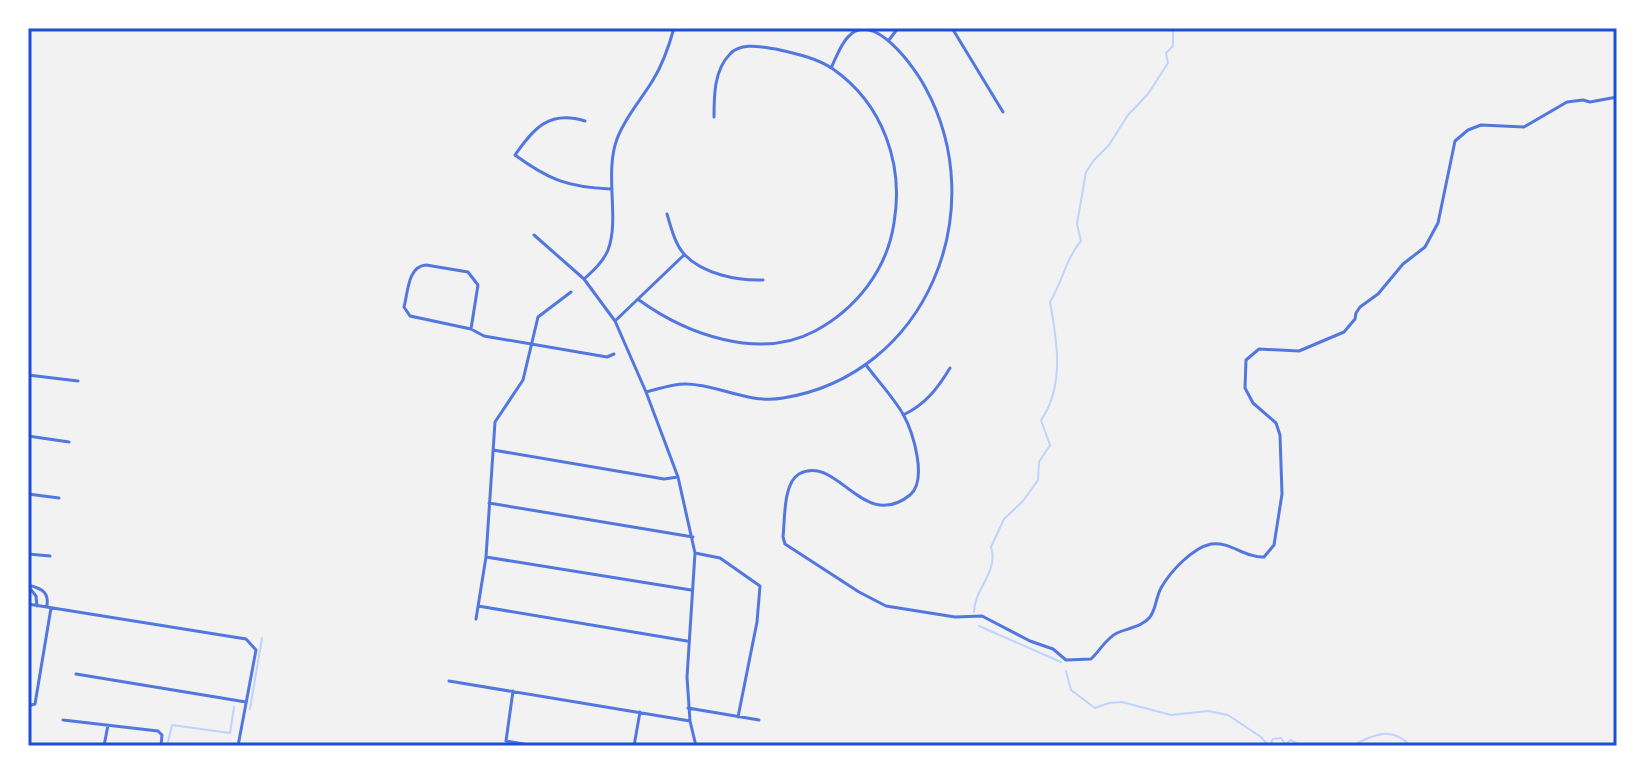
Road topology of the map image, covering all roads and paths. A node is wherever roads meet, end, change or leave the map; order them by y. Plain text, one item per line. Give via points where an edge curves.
1 (674, 28) edge
2 (898, 28) edge
3 (952, 28) edge
4 (889, 40) junction
5 (831, 68) junction
6 (1617, 97) edge
7 (1003, 112) dead end
8 (714, 117) dead end
9 (585, 121) dead end
10 (610, 189) junction
11 (667, 214) dead end
12 (534, 235) dead end
13 (684, 255) junction
14 (584, 279) junction
15 (763, 280) dead end
16 (571, 292) dead end
17 (639, 300) junction
18 (615, 321) junction
19 (471, 329) junction
20 (531, 344) junction
21 (614, 354) dead end
22 (866, 365) junction
23 (950, 368) dead end
24 (28, 375) edge
25 (78, 381) dead end
26 (646, 392) junction
27 (903, 415) junction
28 (28, 436) edge
29 (69, 442) dead end
30 (493, 450) junction
31 (678, 477) junction
32 (28, 494) edge
33 (59, 498) dead end
34 (489, 503) junction
35 (693, 537) junction
36 (695, 553) junction
37 (28, 554) edge
38 (50, 556) dead end
39 (486, 557) junction
40 (28, 585) edge
41 (692, 590) junction
42 (28, 604) edge
43 (37, 606) junction
44 (478, 606) junction
45 (49, 607) junction
46 (476, 619) dead end
47 (688, 641) junction
48 (76, 674) dead end
49 (449, 681) dead end
50 (513, 691) junction
51 (246, 702) junction
52 (28, 706) edge
53 (688, 708) junction
54 (640, 712) junction
55 (738, 717) junction
56 (63, 720) dead end
57 (759, 720) dead end
58 (690, 721) junction
59 (108, 725) junction
60 (104, 746) edge
61 (161, 746) edge
62 (238, 746) edge
63 (535, 746) edge
64 (634, 746) edge
65 (696, 746) edge

1 - 10 street via 655,78 617,140
2 - 4 street
3 - 7 street
4 - 5 street via 869,31 852,33
4 - 22 street via 924,86 939,119 952,171 952,207 944,252 927,294 900,333
5 - 8 street via 786,51 744,46 731,52 719,71
5 - 17 street via 860,94 880,122 896,177 892,238 874,277 854,302 801,338 758,345 689,329
6 - 27 street via 1567,102 1524,127 1481,125 1468,130 1455,141 1438,223 1425,247 1360,307 1344,332 1299,351 1259,349 1246,360 1245,388 1280,435 1282,494 1274,545 1269,553 1255,557 1226,545 1201,547 1162,587 1150,616 1111,636 1091,659 1066,660 982,616 886,606 785,544 789,486 803,471 829,475 868,504 882,506 910,495 920,471
9 - 10 street via 548,121 515,155 561,184
10 - 14 street via 608,251
11 - 13 street
12 - 14 street
13 - 15 street via 723,276
13 - 17 street
14 - 18 street
16 - 20 street via 538,317
17 - 18 street
18 - 26 street
19 - 19 street via 478,285 468,272 426,265 414,269 406,312
19 - 20 street
20 - 21 street
20 - 30 street via 523,380 495,422
22 - 26 street via 822,388 779,399 686,384
22 - 27 street
23 - 27 street via 918,408
24 - 25 street
26 - 31 street
28 - 29 street
30 - 31 street via 664,479
30 - 34 street
31 - 35 street
32 - 33 street
34 - 35 street
34 - 39 street
35 - 36 street
36 - 41 street
36 - 55 street via 720,558 760,586
37 - 38 street
39 - 41 street
39 - 44 street
40 - 43 street
40 - 45 street via 44,592
41 - 47 street
42 - 43 street
43 - 45 street
44 - 46 street
44 - 47 street
45 - 51 street via 246,639 256,650
45 - 52 street via 35,704
47 - 53 street
48 - 51 street
49 - 50 street
50 - 54 street
50 - 63 street via 506,741
51 - 62 street
53 - 55 street
53 - 58 street
54 - 58 street
54 - 64 street
55 - 57 street
56 - 59 street
58 - 65 street
59 - 60 street
59 - 61 street via 158,731

